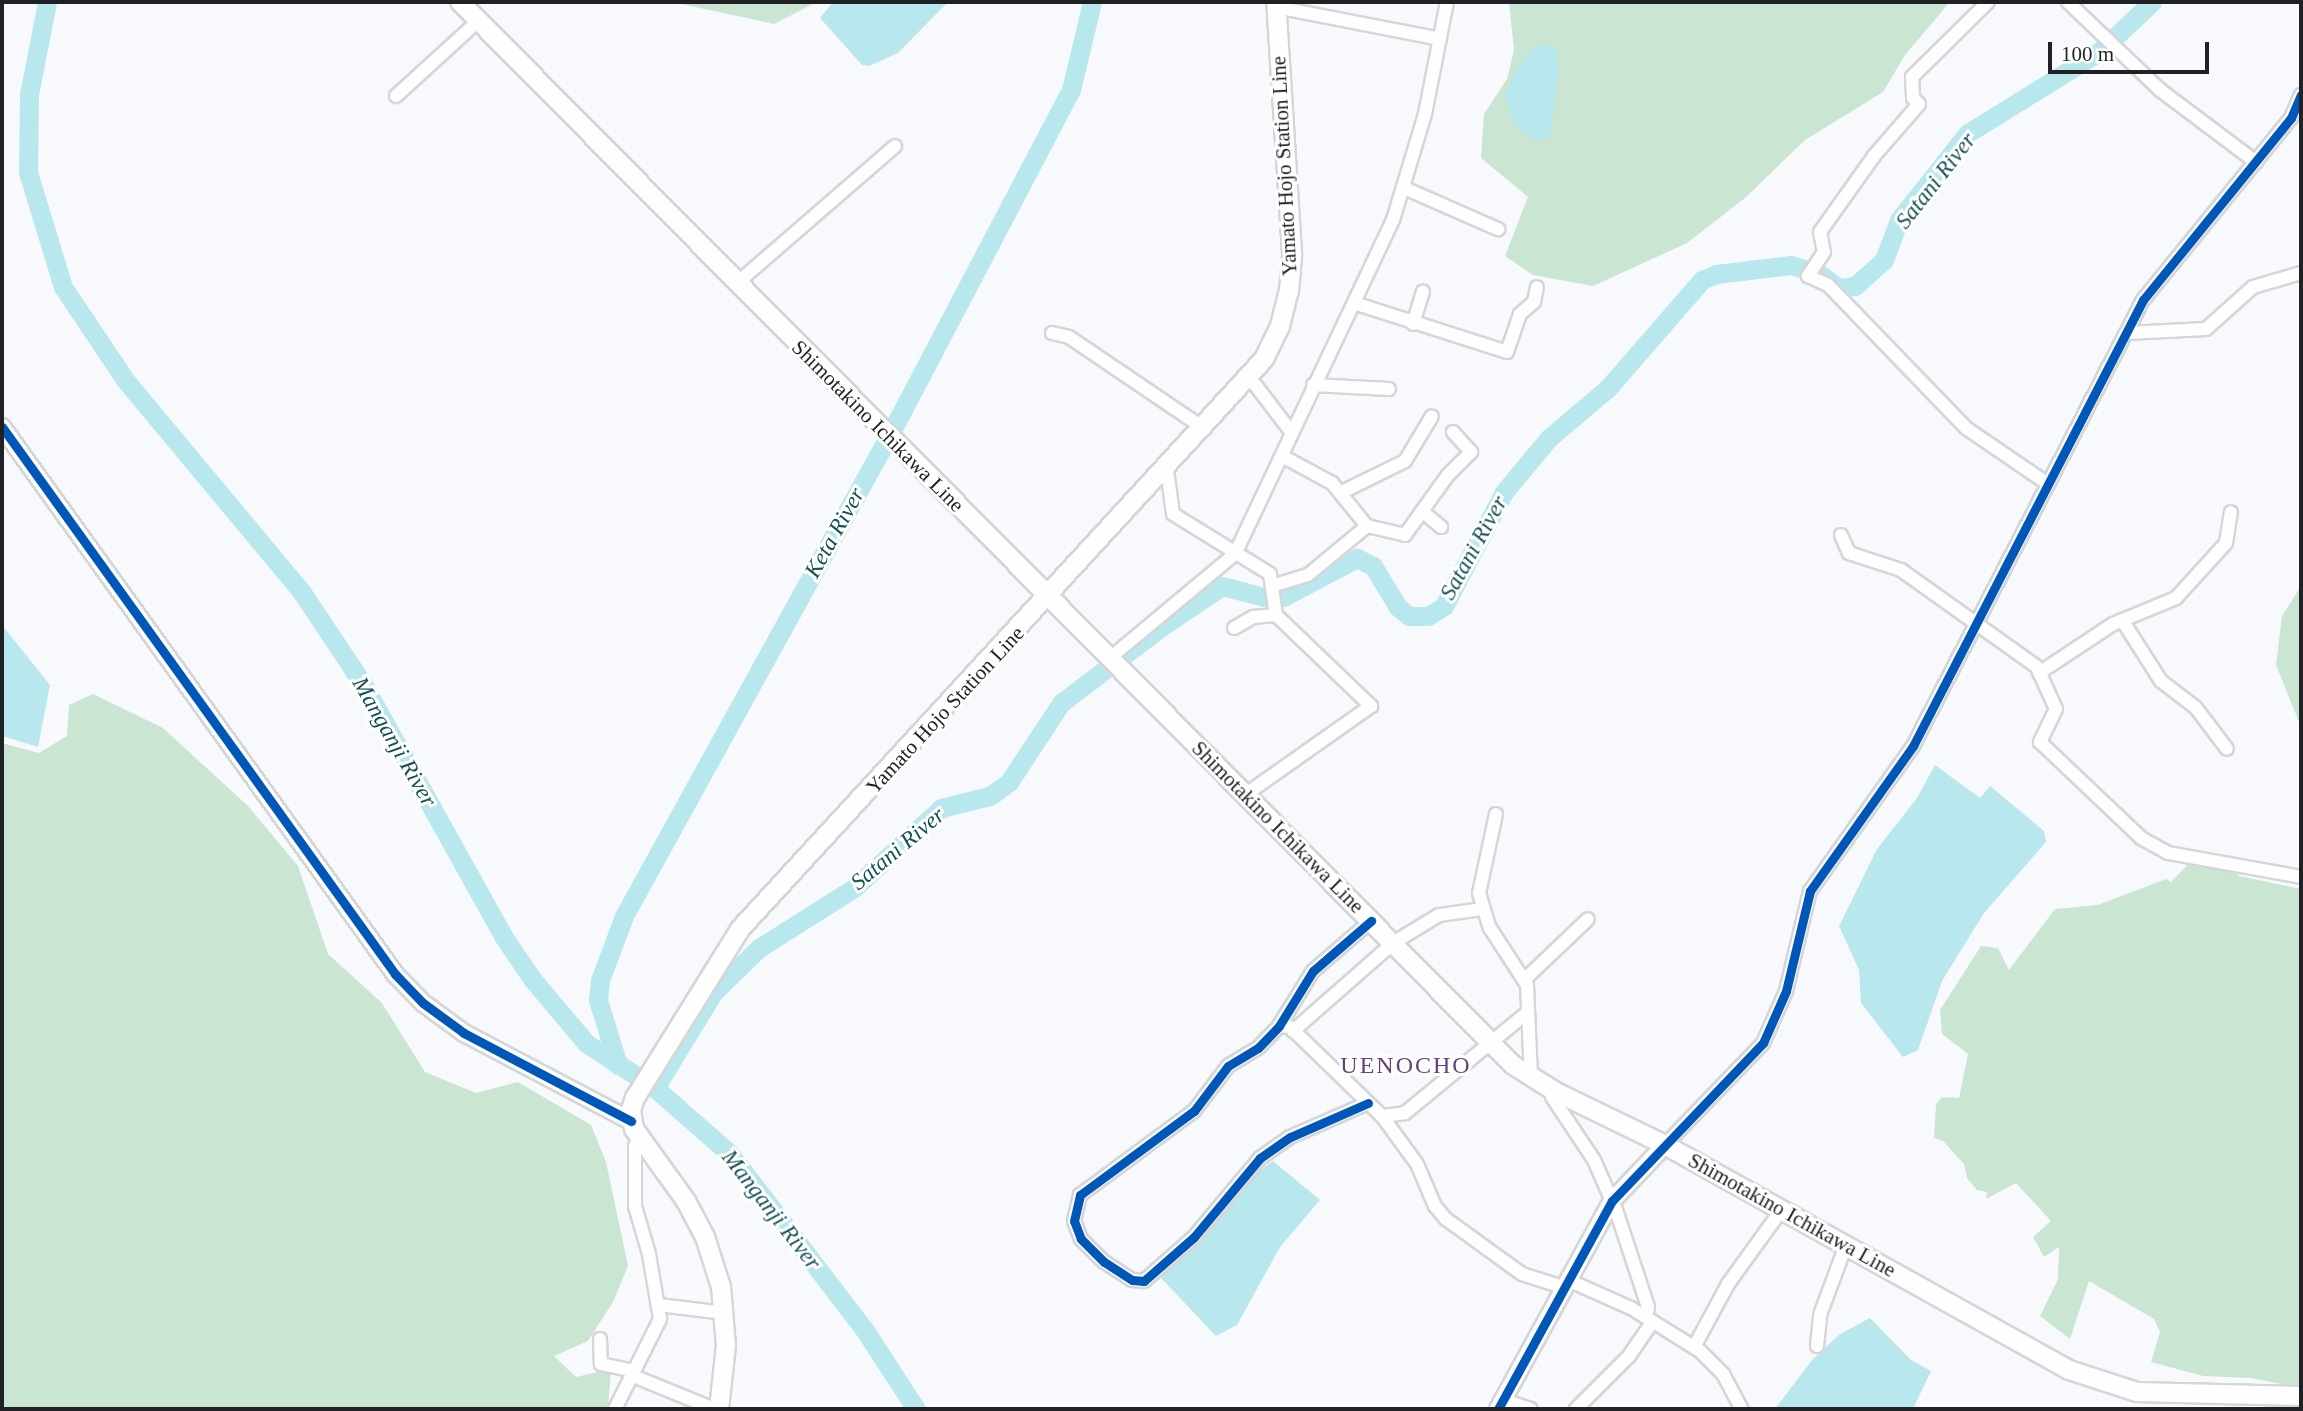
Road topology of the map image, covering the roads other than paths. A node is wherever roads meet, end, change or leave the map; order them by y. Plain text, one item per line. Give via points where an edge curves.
1 (460, 2) edge
2 (1447, 2) edge
3 (1988, 2) edge
4 (2068, 2) edge
5 (1276, 4) edge
6 (478, 22) junction
7 (1440, 39) junction
8 (2301, 95) edge
9 (396, 96) dead end
10 (895, 146) dead end
11 (2256, 162) junction
12 (1404, 188) junction
13 (1498, 229) dead end
14 (2301, 273) edge
15 (737, 283) junction
16 (1537, 287) dead end
17 (1423, 292) dead end
18 (1357, 304) junction
19 (1413, 324) junction
20 (2128, 333) junction
21 (1052, 334) dead end
22 (1250, 378) junction
23 (1313, 385) junction
24 (1389, 389) dead end
25 (1432, 416) dead end
26 (2, 427) edge
27 (1205, 429) junction
28 (1453, 432) dead end
29 (1292, 433) junction
30 (1282, 456) junction
31 (1167, 470) junction
32 (2048, 484) junction
33 (1342, 492) junction
34 (1422, 511) junction
35 (2231, 512) dead end
36 (1367, 526) junction
37 (1441, 527) dead end
38 (1841, 535) dead end
39 (1235, 554) junction
40 (1275, 585) junction
41 (1050, 597) junction
42 (1276, 615) junction
43 (2122, 620) junction
44 (1976, 626) junction
45 (1234, 628) dead end
46 (1114, 662) junction
47 (2039, 673) junction
48 (2227, 749) dead end
49 (1245, 794) junction
50 (1496, 814) dead end
51 (2301, 877) edge
52 (1482, 909) junction
53 (1588, 919) dead end
54 (1371, 921) junction
55 (1393, 943) junction
56 (1524, 980) junction
57 (1528, 1013) junction
58 (1279, 1026) junction
59 (1293, 1031) junction
60 (1491, 1042) junction
61 (1531, 1078) junction
62 (1556, 1092) junction
63 (1368, 1102) junction
64 (1382, 1116) junction
65 (631, 1121) junction
66 (639, 1138) junction
67 (1665, 1145) junction
68 (1612, 1201) junction
69 (1782, 1209) junction
70 (1846, 1245) junction
71 (1568, 1284) junction
72 (659, 1305) junction
73 (725, 1313) junction
74 (1650, 1319) junction
75 (600, 1339) dead end
76 (1817, 1346) dead end
77 (1694, 1347) junction
78 (632, 1373) junction
79 (2301, 1396) edge
80 (1500, 1405) edge
81 (615, 1409) edge
82 (717, 1409) edge
83 (1531, 1409) edge
84 (1576, 1409) edge
85 (1742, 1409) edge

1 - 6 main road, Shimotakino Ichikawa Line
2 - 7 street
3 - 32 street via 1912,77 1913,97 1919,104 1874,156 1820,232 1824,252 1808,275 1828,285 1966,428
4 - 11 street via 2160,90
5 - 7 street
5 - 22 main road, Yamato Hojo Station Line via 1292,253 1290,291 1280,326
6 - 9 street
6 - 15 main road, Shimotakino Ichikawa Line
7 - 12 street
8 - 11 street via 2291,118
10 - 15 street
11 - 20 street via 2143,300
12 - 13 street
12 - 18 street
14 - 20 street via 2253,287 2206,329
15 - 41 main road, Shimotakino Ichikawa Line
16 - 19 street via 1534,302 1520,314 1507,352
17 - 19 street
18 - 19 street
18 - 23 street
20 - 32 street
21 - 27 street via 1069,337
22 - 27 main road, Yamato Hojo Station Line
22 - 29 street
23 - 24 street
23 - 29 street
25 - 33 street via 1405,461
26 - 65 street via 394,974 464,1033
27 - 31 main road, Yamato Hojo Station Line
28 - 34 street via 1471,452
29 - 30 street
30 - 33 street
30 - 39 street
31 - 39 street via 1173,513
31 - 41 main road, Yamato Hojo Station Line
32 - 44 street
33 - 36 street
34 - 36 street via 1405,535
34 - 37 street
35 - 43 street via 2226,543 2199,577 2176,598
36 - 40 street via 1308,575
38 - 44 street via 1849,553 1901,570
39 - 40 street via 1270,574
39 - 46 street
40 - 42 street
41 - 46 main road, Shimotakino Ichikawa Line
41 - 65 main road, Yamato Hojo Station Line via 741,928 639,1087
42 - 45 street via 1253,617
42 - 49 street via 1371,706
43 - 47 street
43 - 48 street via 2161,681 2196,708
44 - 47 street
44 - 67 street via 1891,782 1810,891 1786,991 1763,1043
46 - 49 main road, Shimotakino Ichikawa Line
47 - 51 street via 2056,709 2040,742 2141,838 2168,853
49 - 54 main road, Shimotakino Ichikawa Line
50 - 52 street via 1479,893
52 - 55 street via 1439,915
52 - 56 street
53 - 56 street
54 - 55 main road, Shimotakino Ichikawa Line
54 - 58 street via 1313,971
55 - 59 street
55 - 60 main road, Shimotakino Ichikawa Line
56 - 57 street
57 - 60 street
57 - 61 street
58 - 59 street
58 - 63 street via 1258,1048 1228,1066 1194,1111 1080,1195 1074,1222 1081,1240 1104,1262 1132,1280 1144,1281 1195,1237 1260,1158 1290,1138
59 - 63 street
60 - 61 main road, Shimotakino Ichikawa Line
60 - 64 street via 1405,1113
61 - 62 main road, Shimotakino Ichikawa Line
62 - 67 main road, Shimotakino Ichikawa Line
62 - 68 street via 1552,1097 1594,1160
63 - 64 street
64 - 71 street via 1417,1164 1434,1206 1446,1220 1522,1274
65 - 66 main road
66 - 72 street via 635,1146 635,1206
66 - 73 main road via 686,1201 705,1237
67 - 68 street
67 - 69 main road, Shimotakino Ichikawa Line
68 - 71 street
68 - 74 street
69 - 70 main road, Shimotakino Ichikawa Line
69 - 77 street via 1728,1284
70 - 76 street via 1820,1315
70 - 79 main road, Shimotakino Ichikawa Line via 2069,1370 2098,1381 2173,1395
71 - 74 street
71 - 80 street
72 - 73 street
72 - 78 street via 656,1334
73 - 82 main road
74 - 77 street
74 - 84 street via 1629,1356
75 - 78 street via 601,1363
77 - 85 street via 1723,1374
78 - 81 street
78 - 82 street
80 - 83 street

